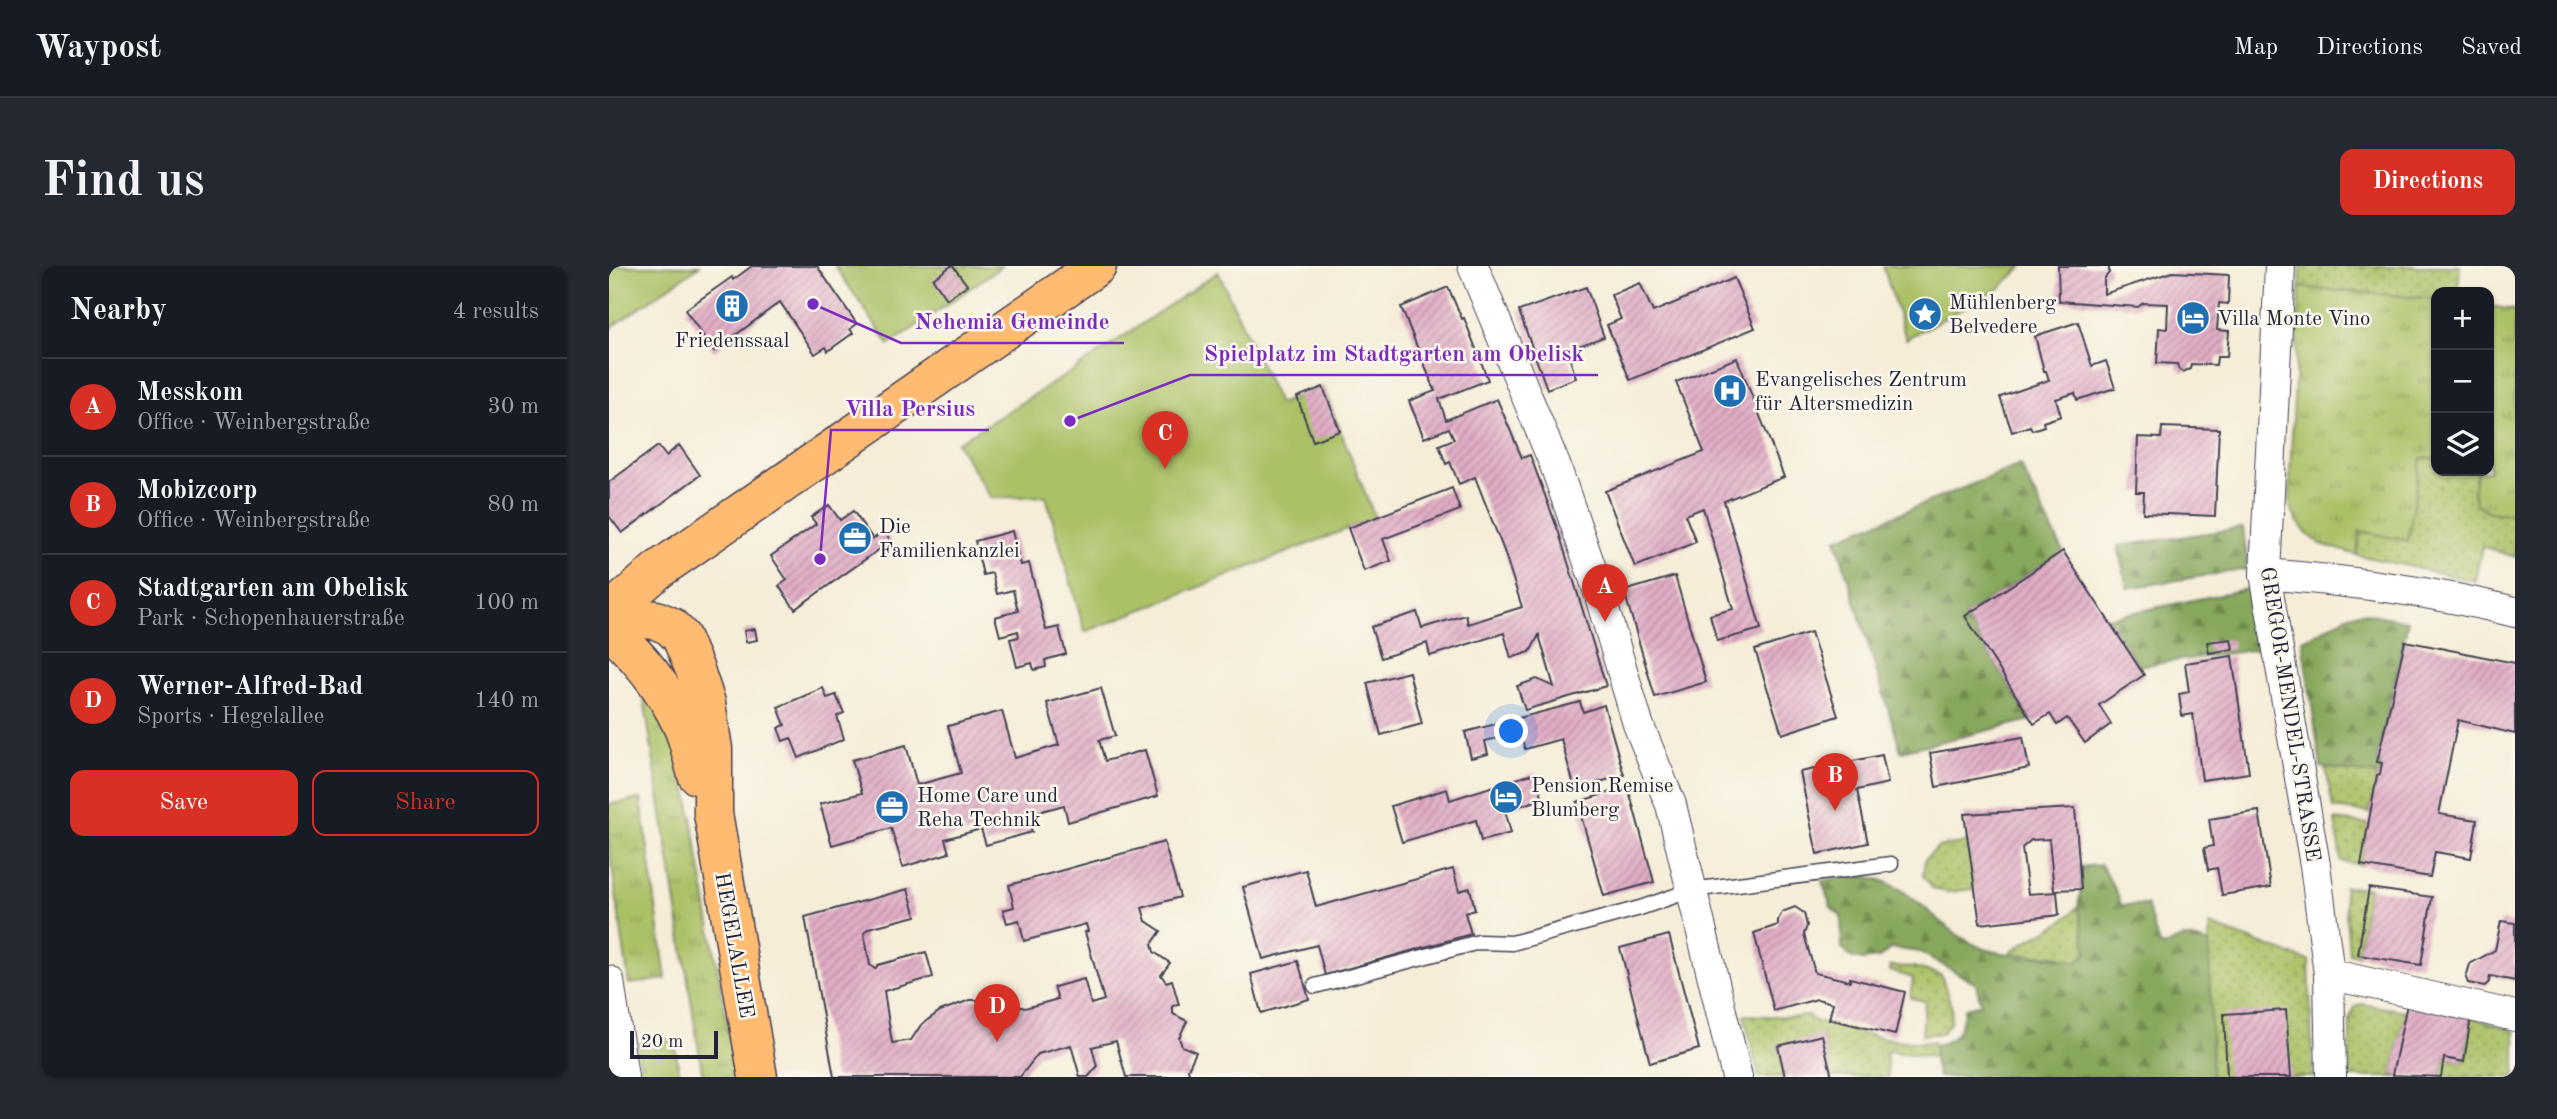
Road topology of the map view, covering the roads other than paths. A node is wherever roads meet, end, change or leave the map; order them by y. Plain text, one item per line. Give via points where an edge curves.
1 (1097, 266) edge
2 (1473, 266) edge
3 (2280, 266) edge
4 (2265, 574) junction
5 (2515, 612) edge
6 (609, 629) edge
7 (1891, 864) dead end
8 (1692, 890) junction
9 (2329, 974) junction
10 (609, 981) edge
11 (1315, 986) dead end
12 (2515, 1016) edge
13 (623, 1077) edge
14 (758, 1077) edge
15 (1737, 1077) edge
16 (2331, 1077) edge

1 - 6 main road via 650,576 624,600
2 - 8 street via 1555,465 1638,724 1671,805
3 - 4 street, GREGOR-MENDEL-STRASSE
4 - 5 street via 2361,582
4 - 9 street, GREGOR-MENDEL-STRASSE
6 - 14 main road, HEGELALLEE via 634,618 670,626 681,637 706,703 713,749 713,813
7 - 8 lane
8 - 11 lane via 1513,943 1479,942
8 - 15 street
9 - 12 street
9 - 16 street, GREGOR-MENDEL-STRASSE
10 - 13 street

